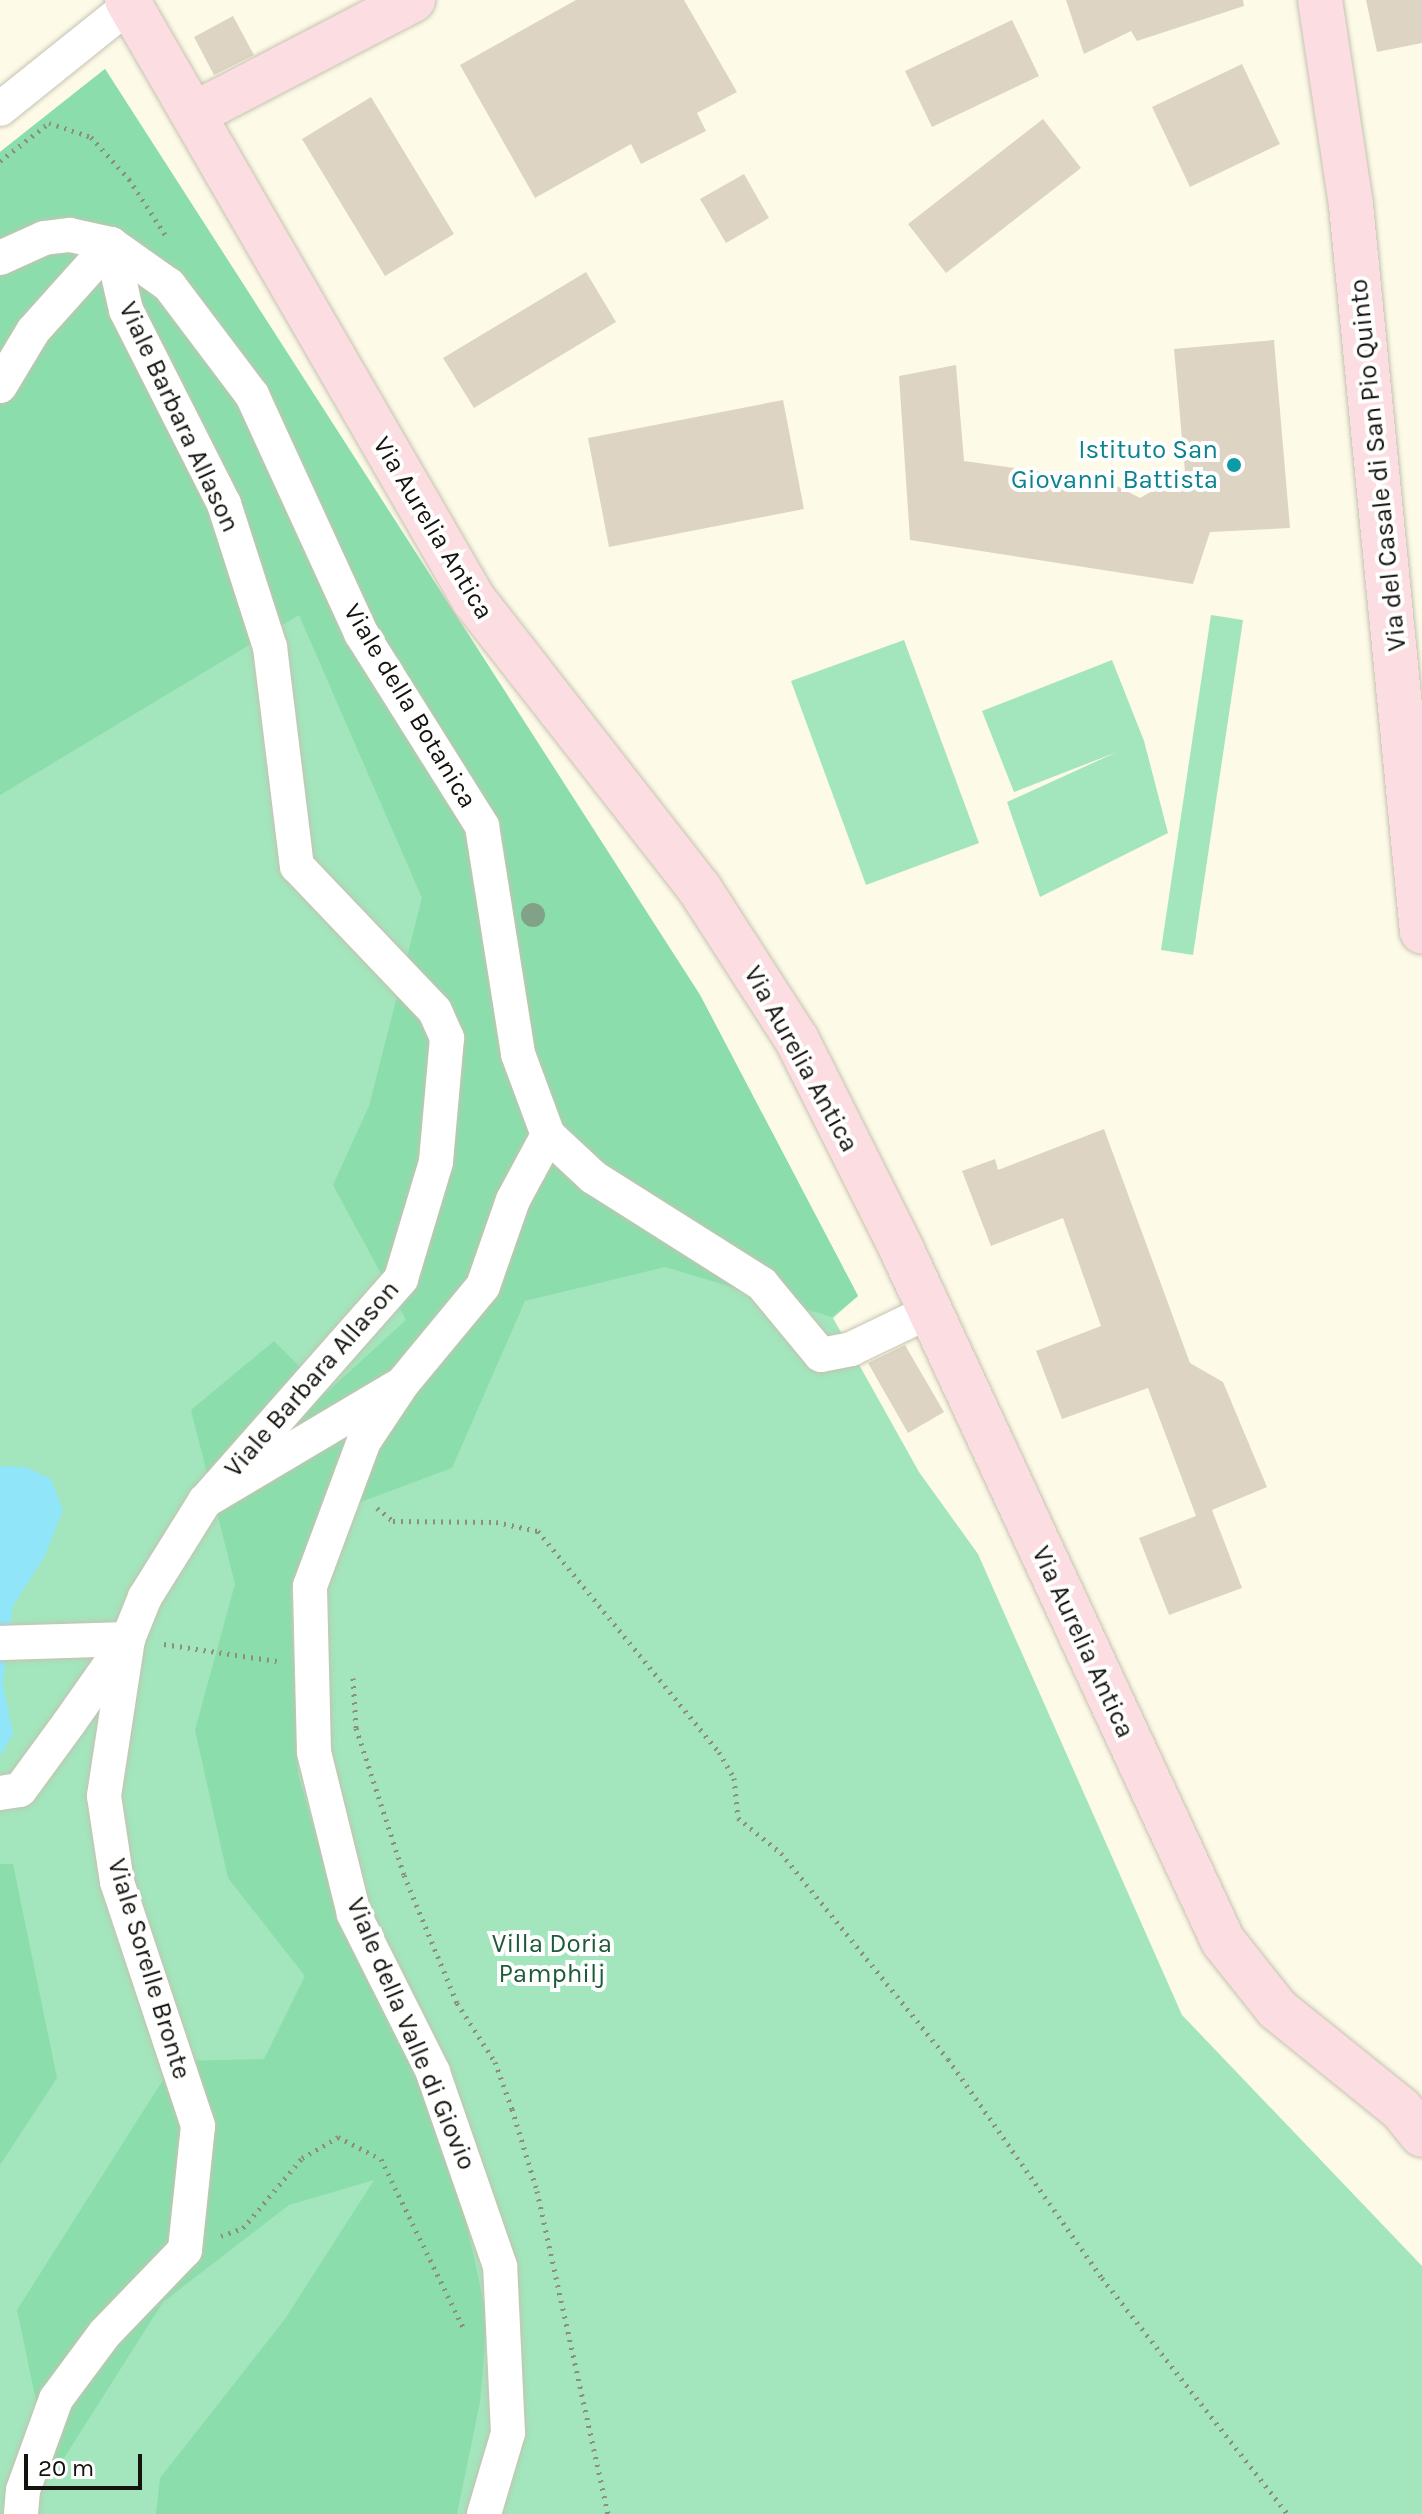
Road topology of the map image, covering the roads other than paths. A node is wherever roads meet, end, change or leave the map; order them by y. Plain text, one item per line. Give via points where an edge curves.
1 (413, 0) edge
2 (1320, 0) edge
3 (129, 2) edge
4 (0, 109) edge
5 (194, 114) junction
6 (111, 244) junction
7 (0, 258) edge
8 (0, 386) edge
9 (1422, 932) edge
10 (548, 1135) junction
11 (930, 1311) junction
12 (402, 1384) junction
13 (205, 1501) junction
14 (128, 1639) junction
15 (5, 1641) edge
16 (0, 1793) edge
17 (1415, 2123) edge
18 (21, 2514) edge
19 (484, 2514) edge

1 - 5 street
2 - 9 street, Via del Casale di San Pio Quinto via 1351,205
3 - 4 street
3 - 5 street, Via Aurelia Antica
5 - 11 street, Via Aurelia Antica via 474,600 699,888 773,1000 827,1096
6 - 7 street via 70,235 44,238
6 - 8 street via 33,331
6 - 10 street, Viale della Botanica via 156,273 252,395 361,633 482,826 518,1054
6 - 13 street, Viale Barbara Allason via 126,310 224,504 270,647 297,866 435,1011 447,1038 436,1162 401,1279
10 - 11 street via 593,1177 762,1284 821,1355 851,1349
10 - 12 street, Viale della Valle di Giovio via 513,1200 483,1286
11 - 17 street, Via Aurelia Antica via 1223,1941 1277,2009
12 - 13 street
12 - 19 street, Viale della Valle di Giovio via 364,1441 310,1586 314,1752 354,1914 433,2072 500,2266 508,2433
13 - 14 street, Viale Barbara Allason via 145,1597
14 - 15 street
14 - 16 street via 20,1790
14 - 18 street, Viale Sorelle Bronte via 104,1796 117,1882 198,2126 185,2250 105,2333 56,2399 23,2490

